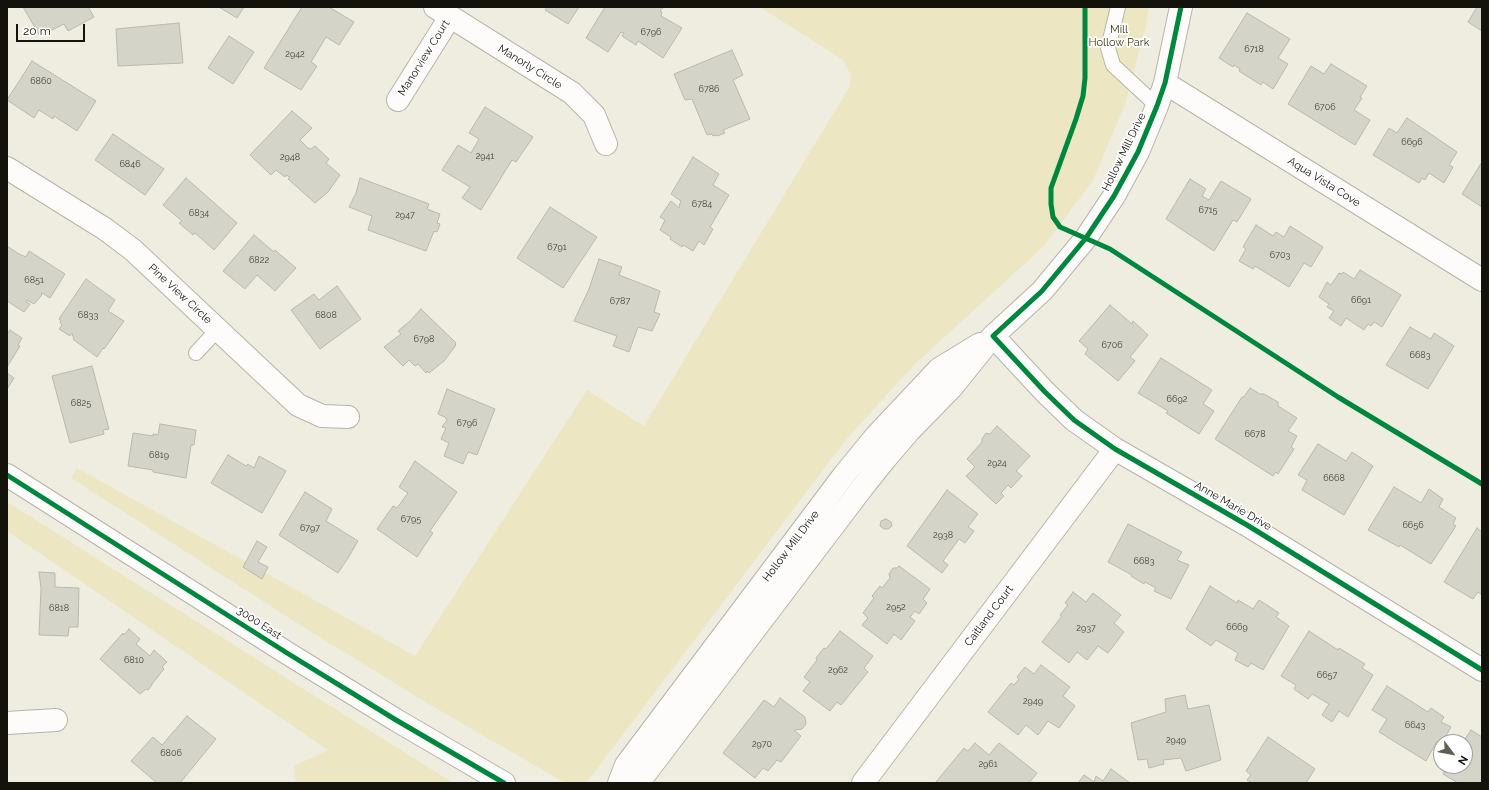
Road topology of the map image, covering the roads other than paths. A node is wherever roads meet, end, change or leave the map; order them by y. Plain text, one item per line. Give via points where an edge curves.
1 (1118, 7) edge
2 (1181, 7) edge
3 (443, 12) edge
4 (1165, 83) junction
5 (398, 100) dead end
6 (1157, 106) junction
7 (606, 144) dead end
8 (7, 168) edge
9 (1482, 280) edge
10 (218, 329) junction
11 (993, 336) junction
12 (196, 353) dead end
13 (348, 417) dead end
14 (1115, 449) junction
15 (7, 475) edge
16 (1482, 670) edge
17 (56, 720) dead end
18 (7, 723) edge
19 (504, 783) edge
20 (619, 783) edge
21 (636, 783) edge
22 (864, 783) edge

1 - 6 lane via 1108,48 1113,65
2 - 4 street, Hollow Mill Drive
3 - 5 street, Manorview Court
3 - 7 street, Manorly Circle via 572,93 594,115
4 - 6 street, Hollow Mill Drive
4 - 9 street, Aqua Vista Cove
6 - 11 street, Hollow Mill Drive via 1138,152 1118,190 1086,238 1042,291
8 - 10 street, Pine View Circle via 105,229 133,250
10 - 12 lane
10 - 13 street, Pine View Circle via 298,405 322,416
11 - 14 street, Anne Marie Drive via 1074,420
11 - 20 street, Hollow Mill Drive via 939,369 876,436 626,765
11 - 21 street, Hollow Mill Drive via 952,387 910,430 872,476
14 - 16 street, Anne Marie Drive via 1247,525
14 - 22 street, Caitland Court
15 - 19 street, 3000 East via 300,661
17 - 18 street

